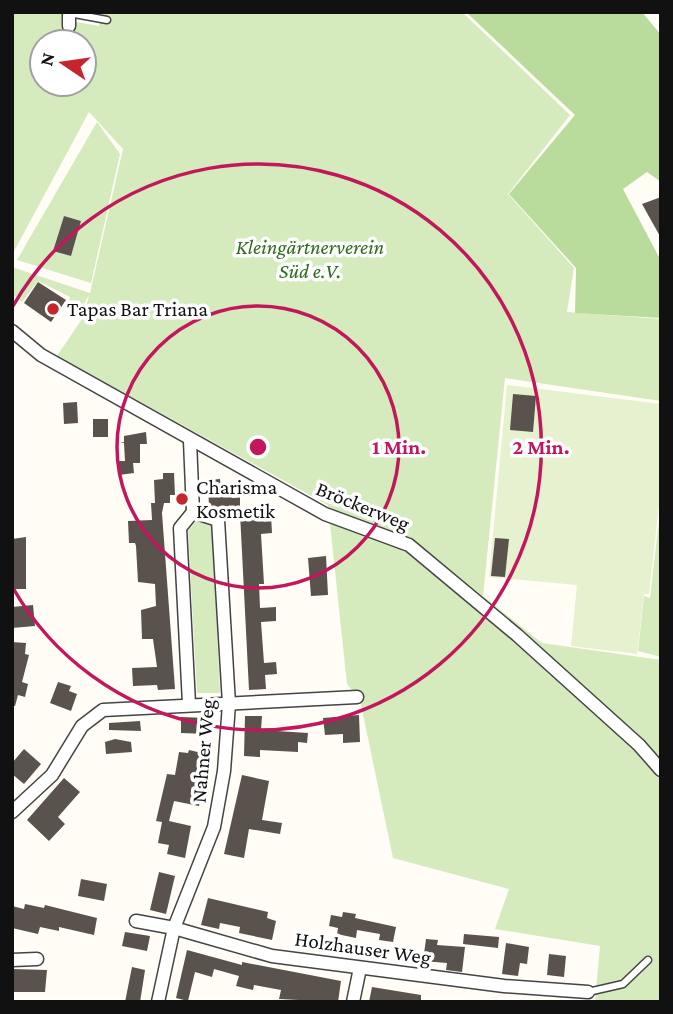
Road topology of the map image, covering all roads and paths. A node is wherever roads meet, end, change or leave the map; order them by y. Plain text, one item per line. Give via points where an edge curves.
1 (69, 17) edge
2 (107, 20) dead end
3 (12, 331) edge
4 (190, 441) junction
5 (193, 512) junction
6 (357, 696) dead end
7 (189, 704) junction
8 (229, 704) junction
9 (661, 770) edge
10 (12, 812) edge
11 (136, 921) dead end
12 (173, 928) junction
13 (37, 959) dead end
14 (12, 960) edge
15 (648, 960) dead end
16 (360, 968) junction
17 (588, 992) joint
18 (158, 1002) edge
19 (353, 1002) edge

1 - 2 lane
3 - 4 street, Bröckerweg via 41,355
4 - 5 street, Nahner Weg
4 - 9 street, Bröckerweg via 325,514 409,545 517,635
5 - 7 street, Nahner Weg via 180,528
5 - 8 street, Nahner Weg via 218,520
6 - 8 street
7 - 8 street
7 - 10 street via 103,710 82,726 52,775
8 - 12 street, Nahner Weg via 214,827
11 - 12 street, Holzhauser Weg
12 - 16 street, Holzhauser Weg via 272,956
12 - 18 street, Nahner Weg
13 - 14 street
15 - 17 lane via 623,984
16 - 17 street, Holzhauser Weg
16 - 19 street

